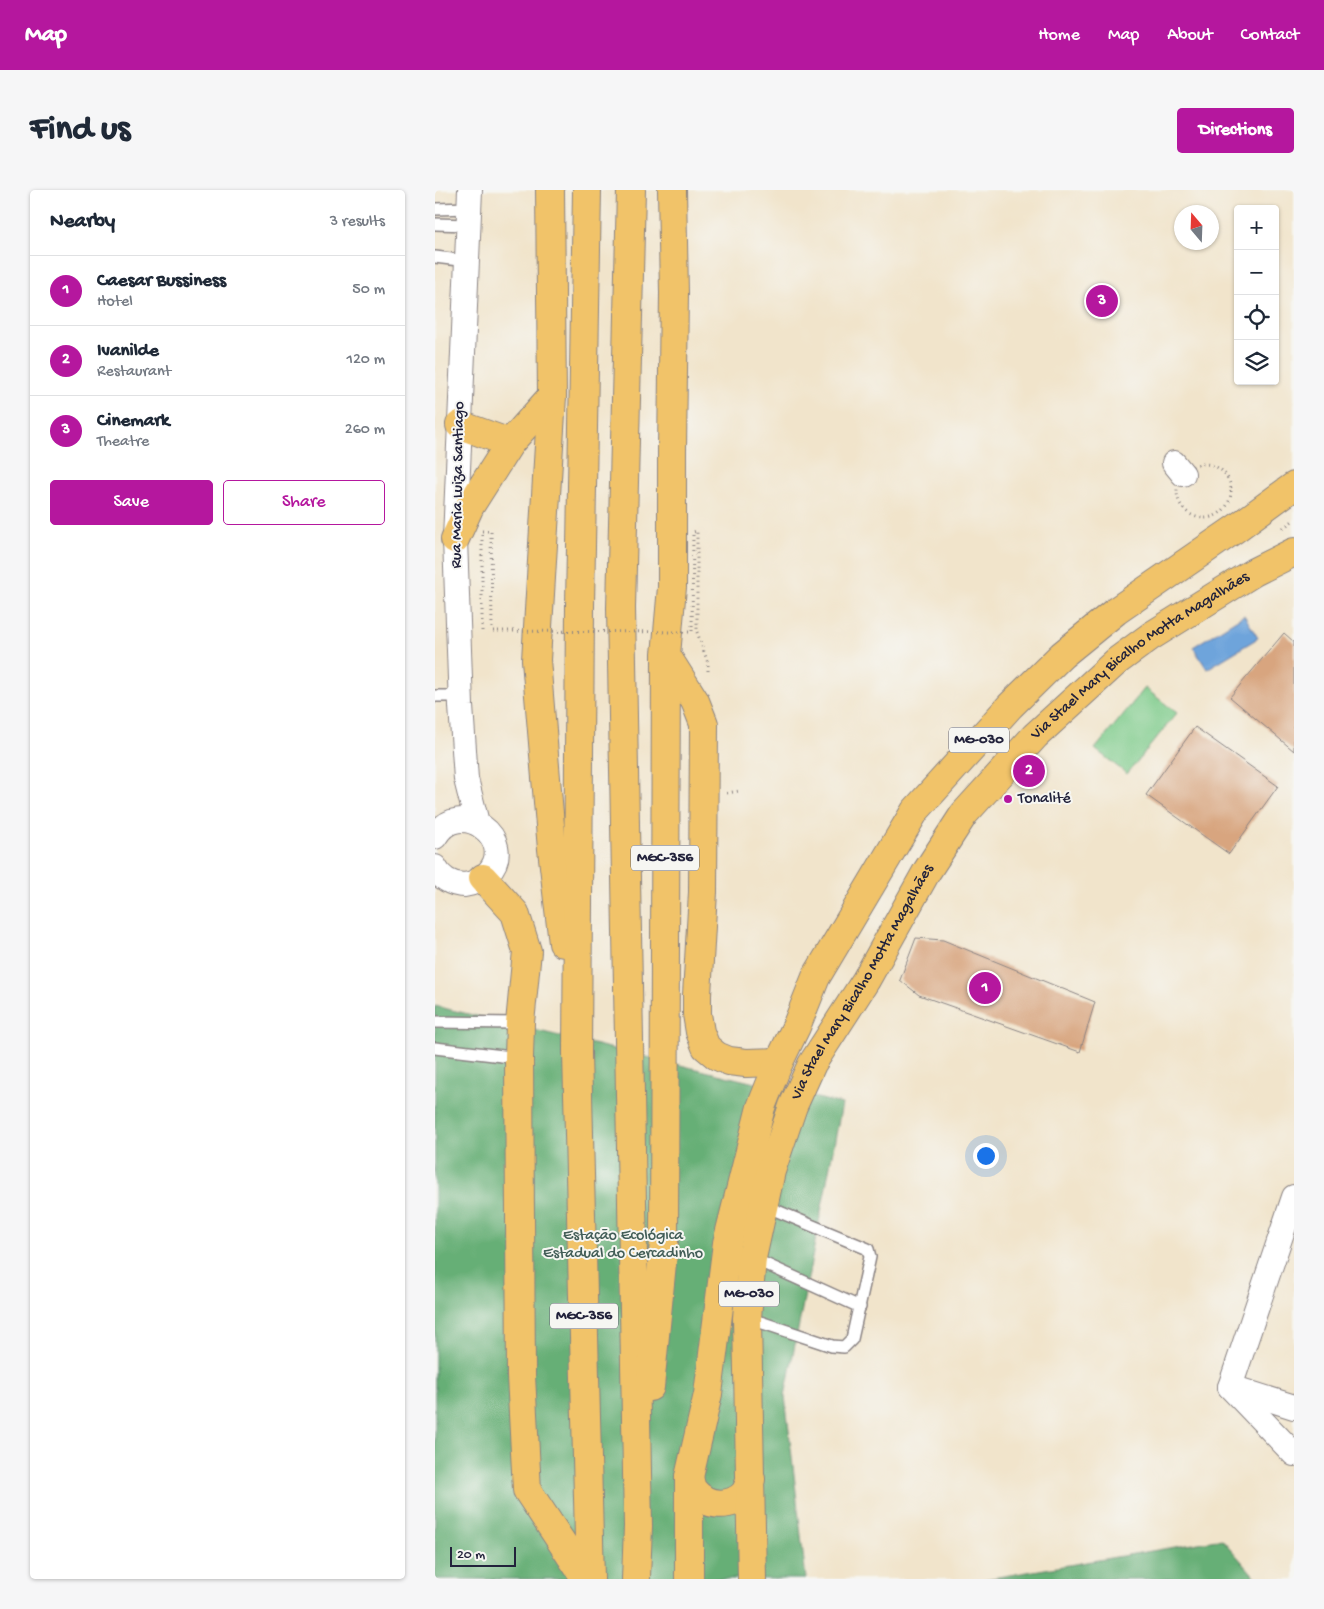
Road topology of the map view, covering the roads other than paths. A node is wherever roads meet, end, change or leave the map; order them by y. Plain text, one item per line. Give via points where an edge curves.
1 (550, 190) edge
2 (587, 190) edge
3 (631, 190) edge
4 (672, 190) edge
5 (470, 208) edge
6 (435, 209) edge
7 (435, 224) edge
8 (435, 257) edge
9 (467, 261) junction
10 (552, 396) junction
11 (460, 425) junction
12 (510, 443) junction
13 (1294, 486) edge
14 (455, 539) junction
15 (1291, 557) edge
16 (666, 655) junction
17 (435, 696) edge
18 (461, 696) junction
19 (466, 822) junction
20 (435, 837) edge
21 (435, 868) edge
22 (483, 878) junction
23 (435, 1022) edge
24 (519, 1023) junction
25 (435, 1048) edge
26 (577, 1053) junction
27 (519, 1058) junction
28 (779, 1062) junction
29 (1294, 1197) edge
30 (763, 1205) junction
31 (752, 1258) junction
32 (859, 1307) junction
33 (747, 1318) junction
34 (1230, 1387) junction
35 (1294, 1407) edge
36 (1294, 1454) edge
37 (689, 1477) junction
38 (751, 1479) junction
39 (638, 1526) junction
40 (586, 1579) edge
41 (590, 1579) edge
42 (636, 1579) edge
43 (689, 1579) edge
44 (752, 1579) edge

1 - 10 highway, MGC-356
2 - 26 highway, MGC-356 via 579,606
3 - 39 highway, MGC-356 via 621,608
4 - 16 highway, MGC-356 via 672,587
5 - 6 lane
5 - 7 lane
5 - 9 street, Rua Maria Luiza Santiago
8 - 9 lane
9 - 11 street, Rua Maria Luiza Santiago
10 - 12 highway
10 - 26 highway, MGC-356 via 536,660 552,849
11 - 12 highway
11 - 14 street, Rua Maria Luiza Santiago
12 - 14 highway via 470,506
13 - 28 highway, Via Stael Mary Bicalho Motta Magalhães / MG-030 via 1116,611 1062,654 915,811 816,977
14 - 18 street, Rua Maria Luiza Santiago
15 - 30 highway, Via Stael Mary Bicalho Motta Magalhães / MG-030 via 1254,572 1117,661 1035,736 964,814 812,1064 771,1171
16 - 28 highway via 695,702 704,724 703,892 697,994 700,1032 706,1047 717,1056 746,1063
16 - 39 highway, MGC-356 via 664,1242
17 - 18 lane
18 - 19 street, Rua Maria Luiza Santiago
19 - 20 street via 446,825
19 - 22 street via 486,829 493,838 495,859
21 - 22 street via 453,883 474,883
22 - 24 highway via 515,912 527,952
23 - 24 lane
24 - 27 highway
25 - 27 lane
26 - 41 highway, MGC-356
27 - 40 highway via 521,1376 527,1490
28 - 37 highway, Via Stael Mary Bicalho Motta Magalhães / MG-030 via 761,1107 727,1243 708,1394
29 - 34 street
30 - 31 highway, Via Stael Mary Bicalho Motta Magalhães / MG-030
30 - 32 lane via 868,1250 870,1257
31 - 32 lane
31 - 33 highway, Via Stael Mary Bicalho Motta Magalhães / MG-030
32 - 33 lane via 852,1339 844,1347
33 - 38 highway, Via Stael Mary Bicalho Motta Magalhães / MG-030
34 - 35 street
34 - 36 street
37 - 38 highway via 693,1491 718,1505 733,1502 745,1493
37 - 43 highway, Via Stael Mary Bicalho Motta Magalhães / MG-030
38 - 44 highway, Via Stael Mary Bicalho Motta Magalhães / MG-030
39 - 42 highway, MGC-356

